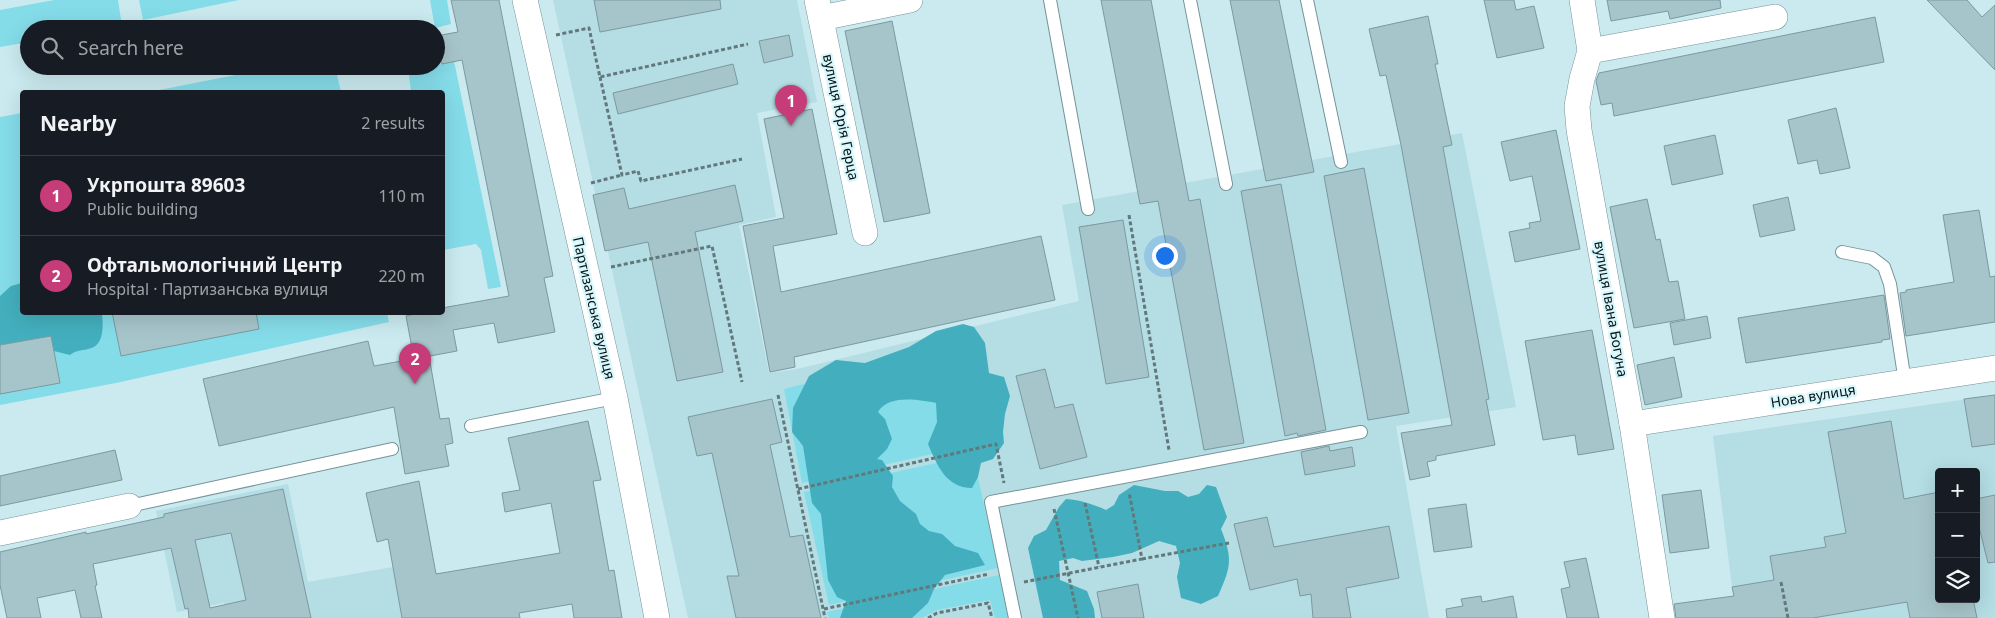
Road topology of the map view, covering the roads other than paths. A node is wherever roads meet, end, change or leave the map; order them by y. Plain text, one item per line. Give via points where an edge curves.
1 (524, 0) edge
2 (910, 0) edge
3 (1050, 0) edge
4 (1190, 0) edge
5 (1308, 0) edge
6 (1582, 0) edge
7 (819, 9) edge
8 (1775, 17) dead end
9 (1590, 50) junction
10 (1341, 162) dead end
11 (1226, 184) dead end
12 (1088, 209) dead end
13 (866, 233) dead end
14 (1842, 252) dead end
15 (1995, 368) edge
16 (1905, 382) junction
17 (615, 398) junction
18 (1632, 424) junction
19 (471, 426) dead end
20 (1361, 432) dead end
21 (392, 449) dead end
22 (129, 506) joint
23 (0, 534) edge
24 (657, 618) edge
25 (1015, 618) edge
26 (1662, 618) edge

1 - 17 street, Партизанська вулиця
2 - 7 street
3 - 12 lane
4 - 11 lane
5 - 10 lane
6 - 9 street, вулиця Івана Богуна
7 - 13 street, вулиця Юрія Герца
8 - 9 street
9 - 18 street, вулиця Івана Богуна via 1577,106 1579,130
14 - 16 lane via 1872,258 1884,267 1890,284
15 - 16 street, Нова вулиця
16 - 18 street, Нова вулиця
17 - 19 lane
17 - 24 street, Партизанська вулиця
18 - 26 street, вулиця Івана Богуна
20 - 25 lane via 991,502
21 - 22 lane
22 - 23 street

